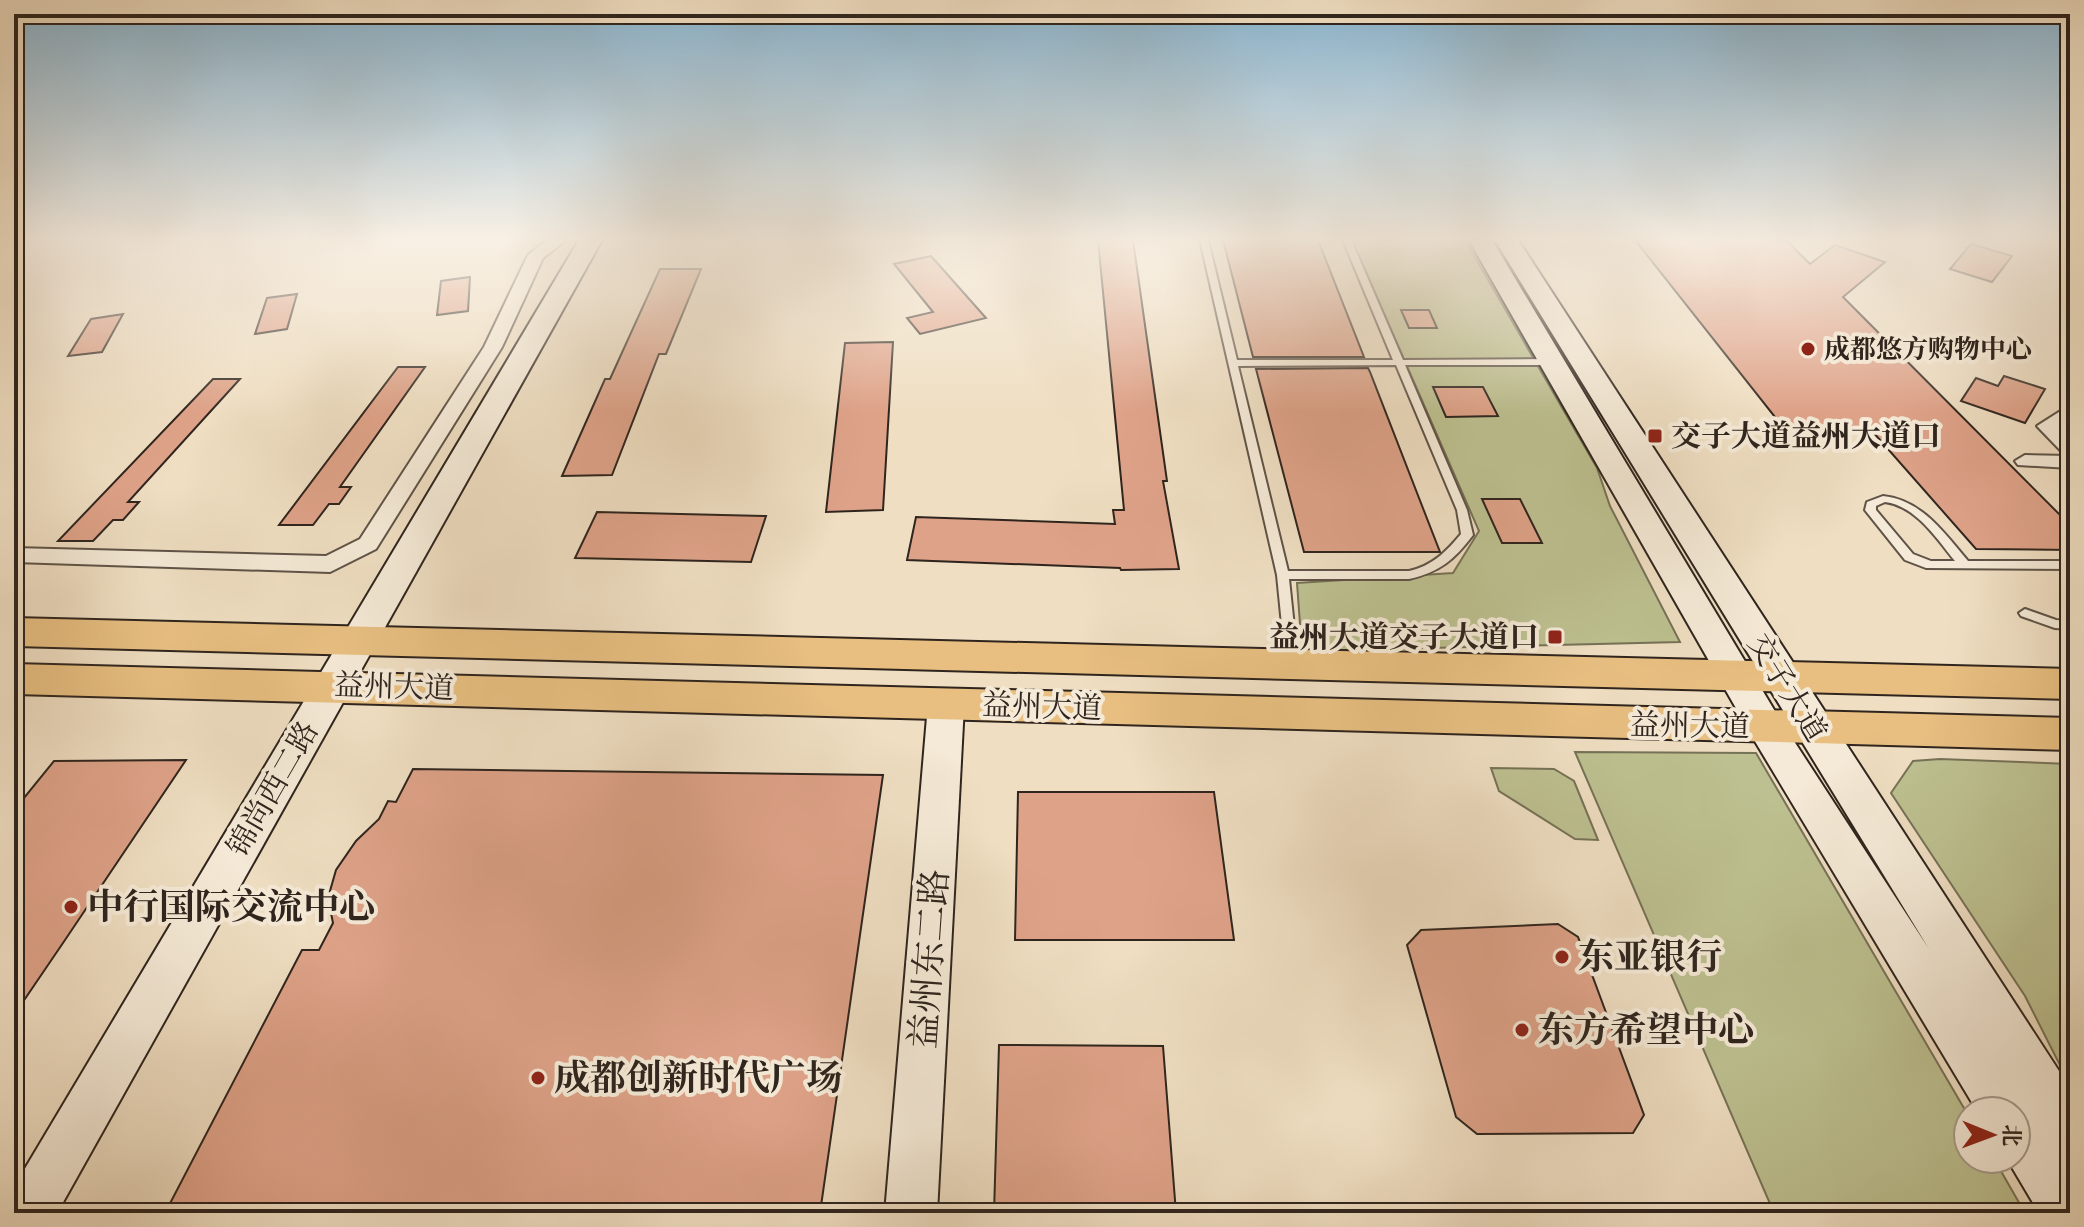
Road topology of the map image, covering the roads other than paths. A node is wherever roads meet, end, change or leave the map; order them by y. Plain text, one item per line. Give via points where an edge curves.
1 (516, 297) edge
2 (558, 297) edge
3 (1218, 297) edge
4 (1372, 297) edge
5 (1514, 297) edge
6 (1542, 297) edge
7 (1552, 362) junction
8 (1233, 363) junction
9 (1400, 363) junction
10 (2070, 411) edge
11 (2070, 449) edge
12 (2025, 461) dead end
13 (2070, 462) edge
14 (14, 555) edge
15 (1965, 565) junction
16 (2070, 565) edge
17 (1283, 575) junction
18 (2025, 613) dead end
19 (2070, 625) edge
20 (14, 632) edge
21 (359, 643) junction
22 (1292, 665) junction
23 (1735, 674) junction
24 (1779, 676) junction
25 (14, 679) edge
26 (2070, 684) edge
27 (334, 685) junction
28 (946, 705) junction
29 (1766, 728) junction
30 (1812, 729) junction
31 (2070, 734) edge
32 (1995, 1095) edge
33 (2070, 1133) edge
34 (2032, 1154) edge
35 (28, 1213) edge
36 (911, 1213) edge
37 (2069, 1213) edge

1 - 14 street via 493,347 368,544 330,564
2 - 21 main road, 锦尚西二路
3 - 8 lane
4 - 9 lane
5 - 7 main road, 交子大道
6 - 24 main road, 交子大道
7 - 9 lane
7 - 23 main road, 交子大道
8 - 9 lane
8 - 17 lane
9 - 17 lane via 1462,510 1467,535 1429,571
10 - 11 street via 2047,426
12 - 13 street
15 - 15 lane via 1930,565 1909,557 1870,510 1871,504 1891,499 1916,510
15 - 16 lane
17 - 22 lane
18 - 19 lane
20 - 21 main road, 益州大道
21 - 22 main road, 益州大道
21 - 27 main road, 锦尚西二路
22 - 23 main road, 益州大道
23 - 24 main road, 益州大道
23 - 29 main road, 交子大道
24 - 26 main road, 益州大道
24 - 30 main road, 交子大道
25 - 27 main road, 益州大道
27 - 28 main road, 益州大道
27 - 35 main road, 锦尚西二路
28 - 29 main road, 益州大道
28 - 36 main road, 益州东二路
29 - 30 main road, 益州大道
29 - 32 main road, 交子大道
30 - 31 main road, 益州大道
30 - 33 main road, 交子大道
34 - 37 main road

